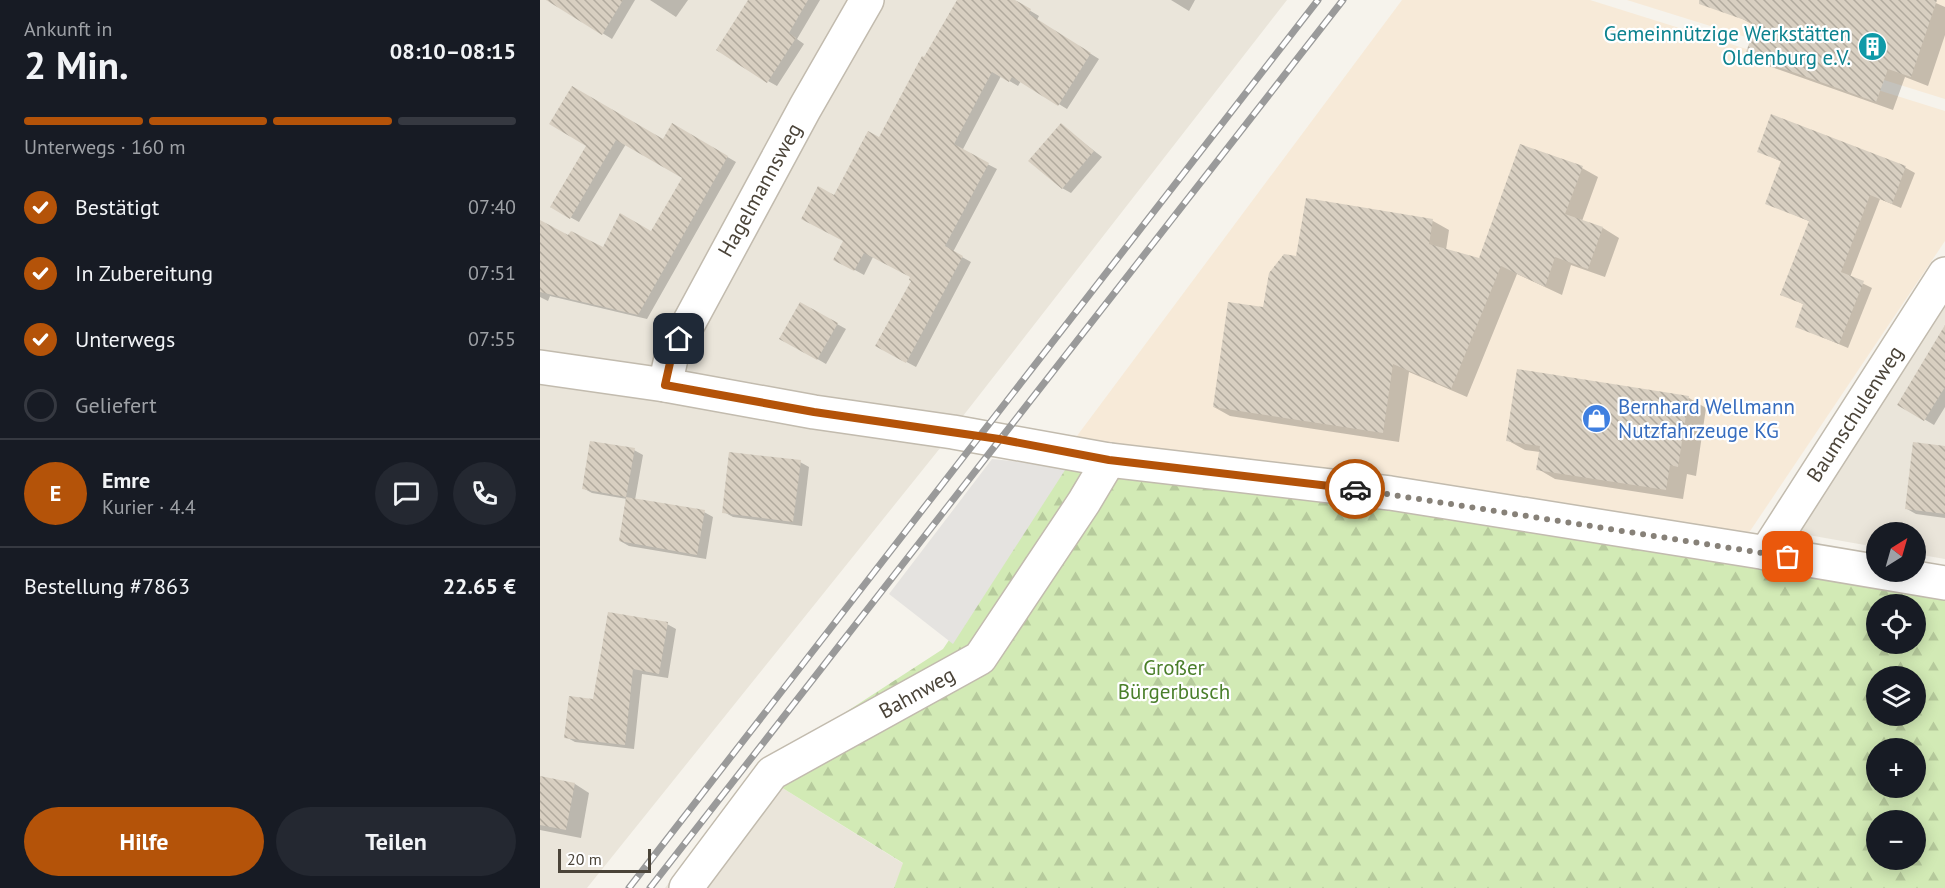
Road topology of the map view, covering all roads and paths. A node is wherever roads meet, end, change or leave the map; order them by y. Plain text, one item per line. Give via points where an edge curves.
1 (867, 0) edge
2 (1945, 274) edge
3 (540, 367) edge
4 (665, 385) junction
5 (1109, 460) junction
6 (1766, 553) junction
7 (1945, 583) edge
8 (686, 888) edge

1 - 4 street, Hagelmannsweg via 672,354
2 - 6 street, Baumschulenweg
3 - 4 street
4 - 5 street
5 - 6 street via 1390,493
5 - 8 street, Bahnweg via 980,658 772,773
6 - 7 street

